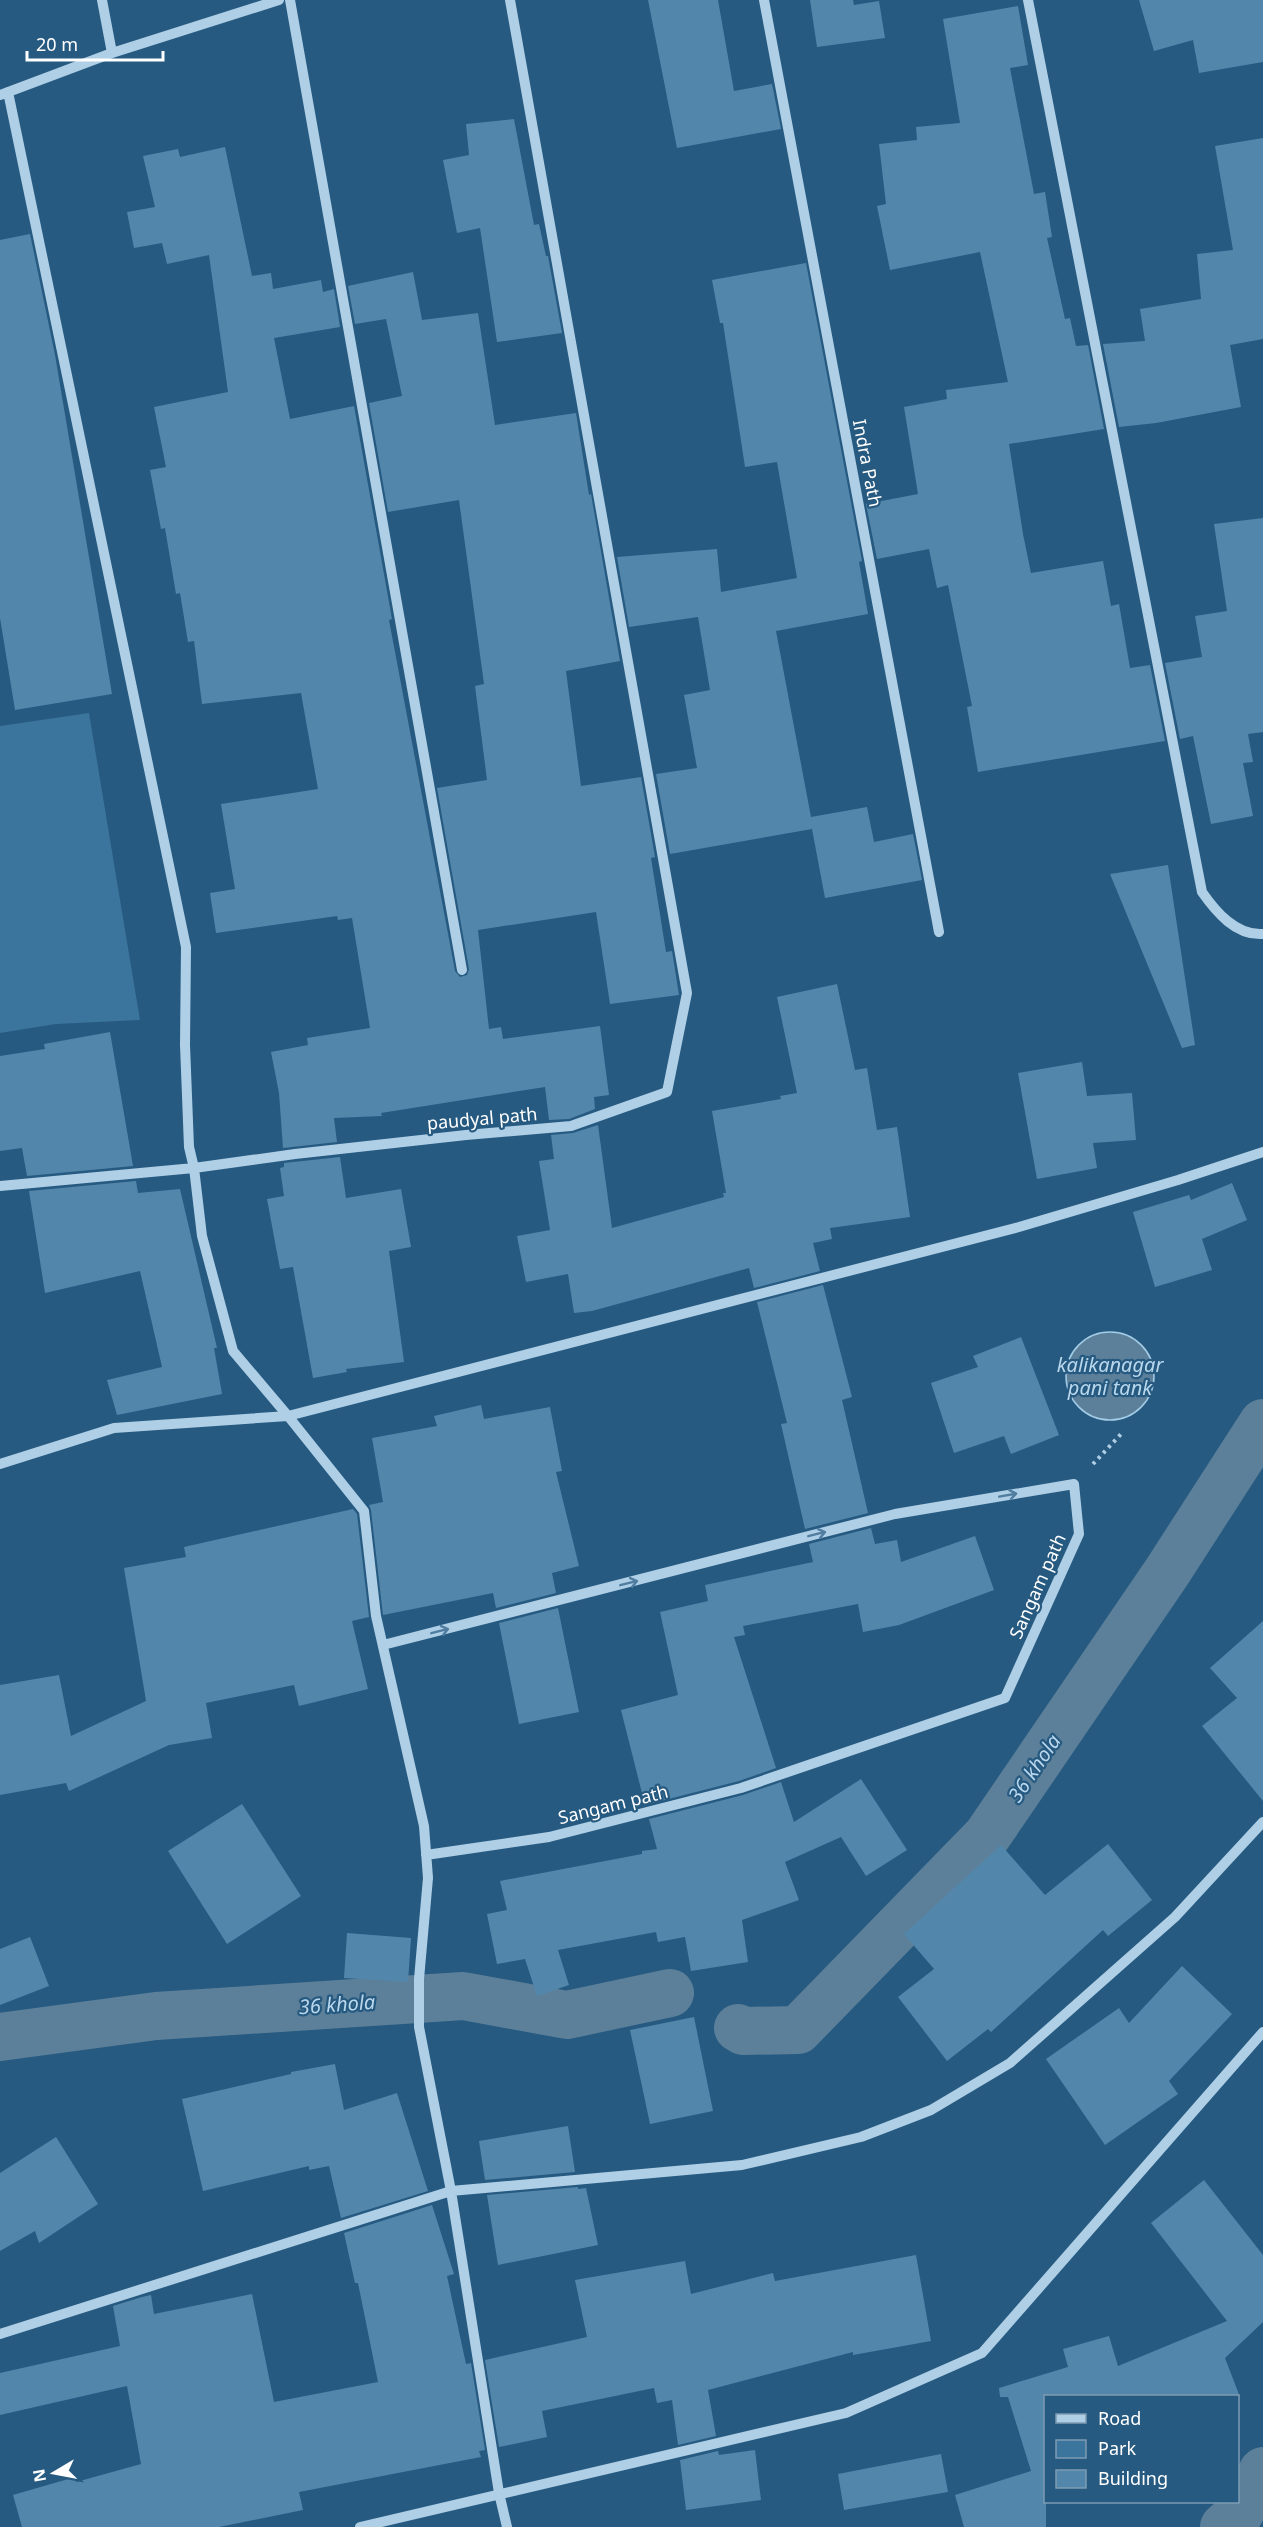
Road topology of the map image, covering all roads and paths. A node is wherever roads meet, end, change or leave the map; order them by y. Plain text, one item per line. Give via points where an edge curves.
1 (102, 0) edge
2 (279, 0) edge
3 (290, 0) edge
4 (510, 0) edge
5 (764, 0) edge
6 (1028, 0) edge
7 (112, 53) junction
8 (4, 94) edge
9 (939, 932) dead end
10 (1263, 934) edge
11 (462, 970) dead end
12 (1263, 1152) edge
13 (194, 1168) junction
14 (0, 1186) edge
15 (288, 1416) junction
16 (1124, 1432) dead end
17 (0, 1464) edge
18 (1074, 1484) junction
19 (383, 1645) junction
20 (1263, 1822) edge
21 (426, 1855) junction
22 (1263, 2032) edge
23 (452, 2191) junction
24 (0, 2334) edge
25 (499, 2493) junction
26 (360, 2527) edge
27 (507, 2527) edge

1 - 7 street
2 - 7 street
3 - 11 street
4 - 13 street, paudyal path via 687,993 667,1092 571,1126 398,1142
5 - 9 street, Indra Path
6 - 10 street via 1202,892 1218,915 1252,935
7 - 8 street
8 - 13 street via 186,947 185,1045 189,1147
12 - 15 street via 1019,1227
13 - 14 street
13 - 15 street via 202,1236 233,1351
15 - 17 street via 114,1428
15 - 19 street via 364,1511
16 - 18 path
19 -> 18 street via 895,1514
18 - 21 street, Sangam path via 1079,1534 1005,1698 741,1788 549,1837
19 - 21 street via 424,1826
20 - 23 street via 1175,1917 1010,2063 931,2110 861,2137 742,2165
21 - 23 street via 419,2026
22 - 25 street via 982,2353 846,2413
23 - 24 street
23 - 25 street
25 - 26 street
25 - 27 street

